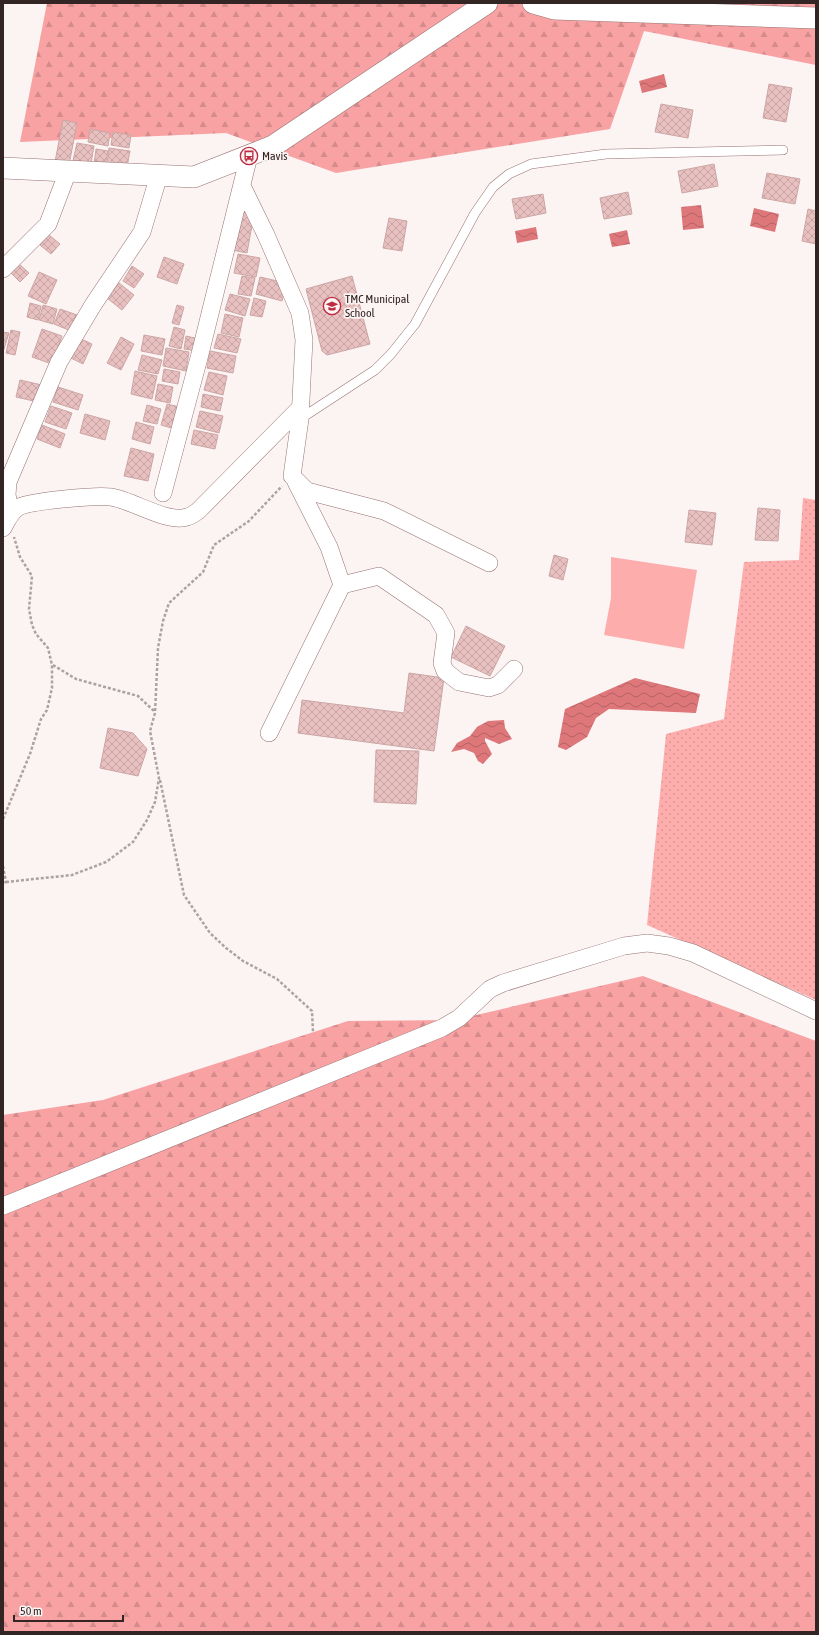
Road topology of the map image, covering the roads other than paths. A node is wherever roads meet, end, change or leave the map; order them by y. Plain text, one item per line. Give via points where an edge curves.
1 (487, 3) edge
2 (533, 3) edge
3 (816, 18) edge
4 (783, 150) dead end
5 (249, 156) junction
6 (3, 168) edge
7 (68, 171) junction
8 (158, 175) junction
9 (242, 186) junction
10 (3, 269) edge
11 (300, 414) junction
12 (9, 470) edge
13 (292, 476) junction
14 (163, 493) dead end
15 (11, 513) junction
16 (3, 528) edge
17 (489, 562) dead end
18 (342, 585) junction
19 (514, 669) dead end
20 (269, 733) dead end
21 (816, 1011) edge
22 (3, 1206) edge

1 - 5 street via 273,146
2 - 3 street via 554,9
4 - 11 lane via 606,154 531,164 509,174 493,187 475,214 415,324 392,354 375,370
5 - 8 street via 194,176
5 - 9 street
6 - 7 street
7 - 8 street
7 - 10 street via 48,224
8 - 12 street via 142,232 93,305 59,362
9 - 11 street via 300,313 304,340
9 - 14 street
11 - 13 street
11 - 15 street via 207,502 187,517 174,518 124,500 96,496 26,504
12 - 15 street via 7,488
13 - 17 street via 307,491 384,511
13 - 18 street via 329,547
15 - 16 street
18 - 19 street via 379,576 436,615 446,632 442,662 445,671 460,682 489,688 498,686
18 - 20 street
21 - 22 street via 693,953 647,943 624,946 503,983 490,990 459,1018 442,1028

